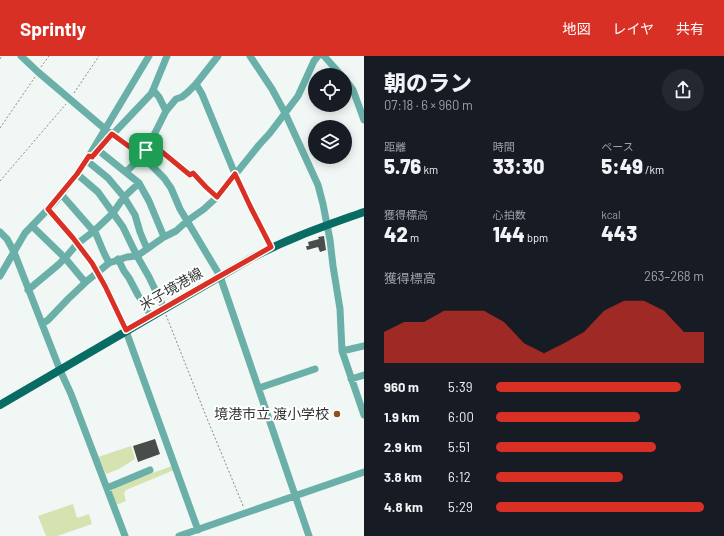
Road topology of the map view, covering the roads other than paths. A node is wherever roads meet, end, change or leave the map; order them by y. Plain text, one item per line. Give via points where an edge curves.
1 (21, 56) edge
2 (149, 56) edge
3 (167, 56) edge
4 (218, 56) edge
5 (250, 56) edge
6 (318, 56) edge
7 (324, 56) edge
8 (335, 68) edge
9 (196, 84) junction
10 (352, 89) edge
11 (153, 90) junction
12 (166, 111) junction
13 (284, 113) junction
14 (364, 120) edge
15 (105, 129) junction
16 (112, 134) junction
17 (150, 142) junction
18 (98, 150) junction
19 (142, 156) junction
20 (88, 158) junction
21 (126, 172) junction
22 (77, 174) junction
23 (235, 174) junction
24 (139, 183) junction
25 (61, 194) junction
26 (124, 197) junction
27 (217, 197) junction
28 (48, 209) junction
29 (364, 212) edge
30 (113, 213) junction
31 (187, 221) junction
32 (327, 225) junction
33 (32, 226) junction
34 (94, 231) junction
35 (0, 232) edge
36 (164, 238) junction
37 (77, 244) junction
38 (271, 247) junction
39 (147, 249) junction
40 (14, 252) junction
41 (136, 256) junction
42 (65, 258) junction
43 (118, 259) junction
44 (109, 263) junction
45 (98, 272) junction
46 (0, 276) edge
47 (220, 276) junction
48 (85, 282) junction
49 (28, 290) junction
50 (164, 308) junction
51 (151, 316) junction
52 (42, 324) junction
53 (126, 330) junction
54 (364, 346) edge
55 (342, 351) junction
56 (315, 369) dead end
57 (60, 370) junction
58 (364, 375) edge
59 (351, 379) junction
60 (259, 388) junction
61 (0, 405) edge
62 (364, 415) edge
63 (150, 470) dead end
64 (364, 472) edge
65 (107, 488) junction
66 (295, 495) junction
67 (198, 530) junction
68 (125, 536) edge
69 (179, 536) edge
70 (309, 536) edge

1 - 15 street
2 - 15 street
3 - 11 street
4 - 9 street
5 - 13 street
6 - 13 street via 298,96
7 - 8 street
9 - 12 street via 176,99
9 - 23 street
10 - 14 street
11 - 12 street
11 - 16 street
12 - 17 street
13 - 23 street
13 - 32 street via 318,186
15 - 16 street
15 - 20 street
16 - 18 street
16 - 19 street
17 - 19 street
17 - 27 street via 190,175 193,173
18 - 20 street
18 - 21 street
19 - 21 street
19 - 31 street via 171,188
20 - 22 street
20 - 26 street
21 - 24 street
22 - 25 street
22 - 30 street via 98,192
23 - 27 street
23 - 38 street
24 - 26 street
24 - 36 street
25 - 28 street
25 - 34 street
26 - 30 street
26 - 39 street via 135,215
27 - 31 street
28 - 33 street
28 - 37 street
29 - 32 main road, 米子境港線
30 - 34 street
30 - 41 street via 123,227
31 - 36 street
31 - 47 street
32 - 38 main road, 米子境港線
32 - 55 street via 340,309
33 - 40 street
33 - 42 street
34 - 37 street
34 - 44 street
35 - 40 street
36 - 39 street
37 - 42 street
37 - 45 street
38 - 47 main road, 米子境港線
39 - 41 street
40 - 46 street
40 - 49 street
41 - 43 street
41 - 50 street
42 - 48 street
42 - 49 street
43 - 44 street
43 - 51 street
44 - 45 street
45 - 48 street
45 - 53 street
47 - 50 main road, 米子境港線
47 - 60 street
48 - 52 street
49 - 52 street
50 - 51 main road, 米子境港線
51 - 53 main road, 米子境港線
52 - 57 street
53 - 57 main road, 米子境港線
53 - 67 street
54 - 55 street
55 - 59 street
56 - 60 street
57 - 61 main road, 米子境港線
57 - 65 street
58 - 59 street
59 - 62 street
60 - 66 street
63 - 65 street
64 - 66 street
65 - 68 street
66 - 67 street
66 - 70 street
67 - 69 street

